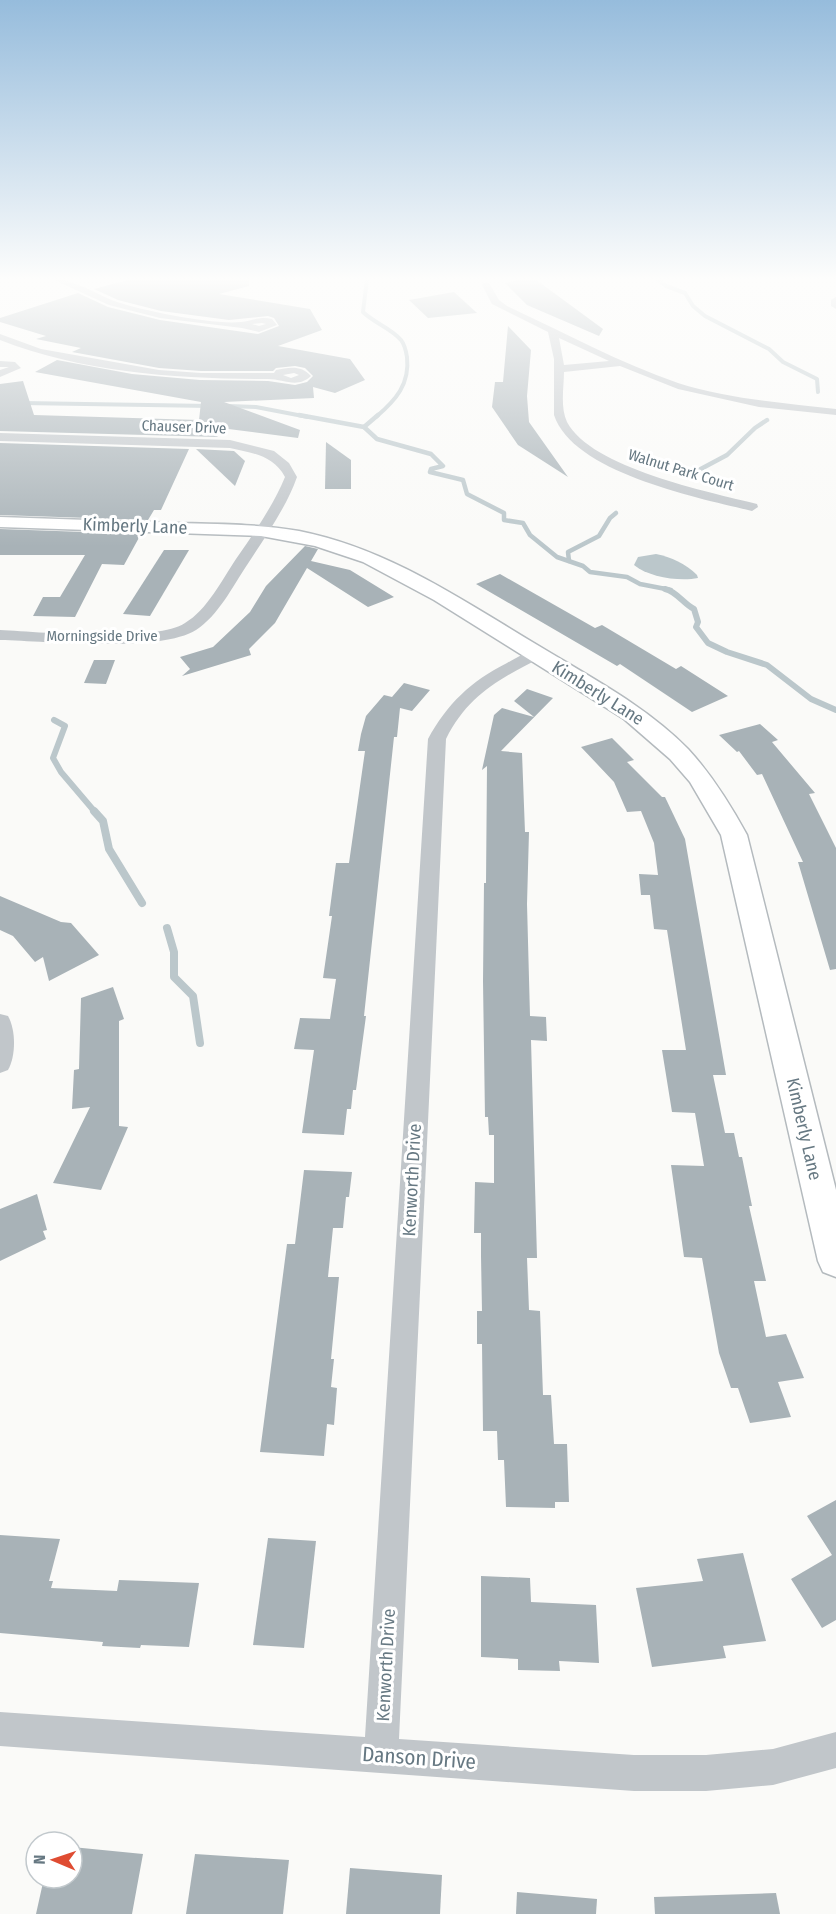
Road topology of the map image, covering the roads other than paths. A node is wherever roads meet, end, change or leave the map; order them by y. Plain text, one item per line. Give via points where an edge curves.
1 (15, 368) edge
2 (135, 368) edge
3 (566, 368) edge
4 (635, 368) edge
5 (559, 369) joint
6 (0, 374) edge
7 (277, 376) dead end
8 (836, 412) edge
9 (0, 437) edge
10 (752, 507) dead end
11 (0, 522) edge
12 (261, 531) junction
13 (0, 635) edge
14 (536, 654) junction
15 (0, 1022) edge
16 (0, 1064) edge
17 (836, 1261) edge
18 (0, 1729) edge
19 (836, 1750) edge
20 (381, 1756) junction

1 - 6 street
2 - 7 street via 174,375
3 - 5 street
4 - 8 street via 704,393 768,406
5 - 10 street, Walnut Park Court via 559,413 563,424 585,448 649,478
9 - 12 street, Chauser Drive via 211,442 257,449 279,459 291,477 285,494
11 - 12 street, Kimberly Lane
12 - 13 street, Morningside Drive via 197,621 174,633 136,639
12 - 14 street, Kimberly Lane via 332,544 383,562
14 - 17 street, Kimberly Lane via 650,726 691,765 722,809 734,835 748,888
14 - 20 street, Kenworth Drive via 475,687 458,702 437,739
15 - 16 street
18 - 20 street, Danson Drive
19 - 20 street, Danson Drive via 773,1767 706,1773 634,1773

